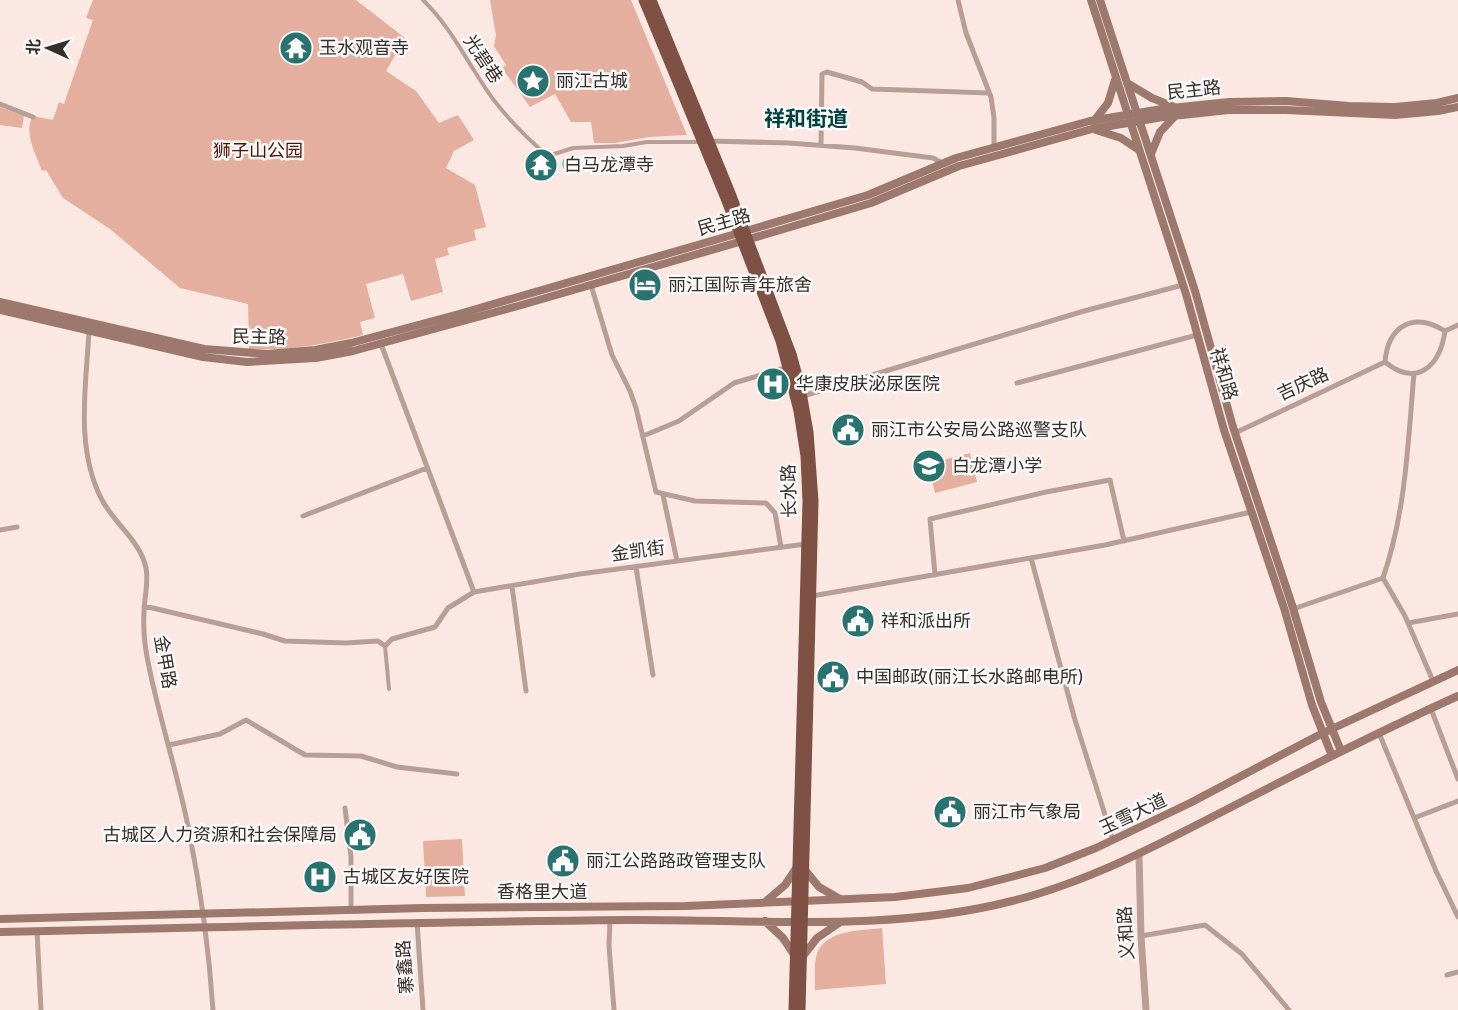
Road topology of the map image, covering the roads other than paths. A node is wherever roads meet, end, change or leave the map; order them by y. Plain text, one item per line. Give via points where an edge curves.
1 (423, 0) edge
2 (644, 0) edge
3 (652, 0) edge
4 (958, 0) edge
5 (1090, 0) edge
6 (1100, 0) edge
7 (1115, 75) junction
8 (1127, 83) junction
9 (989, 93) junction
10 (1458, 98) edge
11 (0, 104) edge
12 (1458, 107) edge
13 (1176, 111) junction
14 (1138, 116) junction
15 (33, 117) dead end
16 (1129, 118) junction
17 (1094, 121) junction
18 (1091, 130) junction
19 (705, 141) junction
20 (821, 146) junction
21 (994, 147) junction
22 (1139, 151) junction
23 (1151, 155) junction
24 (944, 164) junction
25 (743, 236) junction
26 (591, 285) junction
27 (1183, 285) junction
28 (0, 302) edge
29 (0, 310) edge
30 (1458, 325) edge
31 (89, 331) junction
32 (1445, 331) junction
33 (1197, 335) junction
34 (381, 344) junction
35 (1385, 362) junction
36 (788, 367) junction
37 (1414, 373) junction
38 (1017, 383) dead end
39 (803, 396) junction
40 (1235, 433) junction
41 (643, 436) junction
42 (427, 468) junction
43 (663, 495) junction
44 (1251, 512) junction
45 (303, 516) dead end
46 (17, 526) dead end
47 (0, 530) edge
48 (1124, 541) junction
49 (806, 543) junction
50 (781, 547) junction
51 (1031, 558) junction
52 (677, 561) junction
53 (636, 567) junction
54 (935, 575) junction
55 (1383, 578) junction
56 (512, 585) junction
57 (474, 592) junction
58 (812, 596) junction
59 (144, 606) junction
60 (1293, 609) junction
61 (1458, 614) edge
62 (1408, 623) junction
63 (385, 646) junction
64 (1458, 670) edge
65 (653, 675) dead end
66 (1433, 681) junction
67 (389, 689) dead end
68 (526, 691) dead end
69 (1458, 696) edge
70 (1431, 709) junction
71 (1331, 729) junction
72 (1379, 733) junction
73 (1322, 734) junction
74 (169, 745) junction
75 (1341, 751) junction
76 (1332, 756) junction
77 (457, 774) dead end
78 (1458, 778) edge
79 (1458, 801) edge
80 (345, 808) dead end
81 (1414, 818) junction
82 (1113, 840) junction
83 (1138, 854) junction
84 (802, 868) junction
85 (841, 900) junction
86 (800, 902) junction
87 (763, 903) junction
88 (351, 910) junction
89 (202, 914) junction
90 (1458, 917) edge
91 (0, 919) edge
92 (609, 920) junction
93 (765, 921) junction
94 (417, 922) junction
95 (800, 922) junction
96 (841, 922) junction
97 (204, 927) junction
98 (37, 931) junction
99 (0, 932) edge
100 (1141, 936) junction
101 (799, 956) junction
102 (1458, 972) edge
103 (1447, 975) dead end
104 (41, 1010) edge
105 (213, 1010) edge
106 (423, 1010) edge
107 (614, 1010) edge
108 (793, 1010) edge
109 (801, 1010) edge
110 (1146, 1010) edge
111 (1289, 1010) edge

1 - 19 street, 光碧巷 via 436,12 493,99 548,156 573,148
2 - 19 highway, 长水路
3 - 19 highway, 长水路
4 - 9 street
5 - 7 main road, 祥和路
6 - 8 main road, 祥和路
7 - 16 main road, 祥和路
7 - 17 main road via 1111,97
8 - 13 main road
8 - 14 main road, 祥和路
9 - 20 street via 872,89 862,82 827,72 822,74
9 - 21 street
10 - 13 main road, 民主路 via 1395,107 1247,101
11 - 15 street
12 - 13 main road, 民主路 via 1395,115 1247,109
13 - 14 main road, 民主路
13 - 23 main road via 1160,132
14 - 16 main road, 民主路
14 - 23 main road, 祥和路
16 - 17 main road, 民主路
16 - 18 main road, 民主路
16 - 22 main road, 祥和路
17 - 21 main road, 民主路
18 - 22 main road via 1114,135
18 - 25 main road, 民主路 via 959,166 871,203
19 - 20 street
19 - 25 highway, 长水路
20 - 24 street via 933,158
21 - 24 main road, 民主路
22 - 27 main road, 祥和路
23 - 40 main road, 祥和路
24 - 25 main road, 民主路 via 868,195
25 - 26 main road, 民主路
25 - 28 main road, 民主路 via 362,340 300,352 248,354 204,349
25 - 36 highway, 长水路
25 - 39 highway, 长水路 via 787,338
26 - 34 main road, 民主路
26 - 41 street via 612,355 634,399
27 - 33 main road, 祥和路
27 - 39 street
29 - 31 main road, 民主路
30 - 32 street
31 - 34 main road, 民主路 via 183,353 247,362 316,358
31 - 59 street, 金甲路 via 85,415 89,467 104,503 143,557 148,578
32 - 35 street via 1427,323 1403,325 1390,341
32 - 37 street via 1434,363
33 - 38 street
33 - 44 main road, 祥和路
34 - 42 street
35 - 37 street via 1396,370
35 - 40 street, 吉庆路
36 - 41 street via 734,383 679,421
36 - 49 highway, 长水路 via 804,456
37 - 55 street via 1401,511
39 - 58 highway, 长水路 via 814,478
40 - 60 main road, 祥和路
41 - 43 street via 656,492
42 - 45 street
42 - 57 street
43 - 50 street via 695,501 766,503 775,513
43 - 52 street
44 - 48 street
44 - 73 main road, 祥和路
46 - 47 street
48 - 51 street
48 - 54 street via 1110,480 930,519
49 - 50 street, 金凯街
49 - 84 highway, 长水路
50 - 52 street, 金凯街
51 - 54 street
51 - 82 street
52 - 53 street, 金凯街
53 - 56 street, 金凯街
53 - 65 street
54 - 58 street
55 - 60 street
55 - 62 street
56 - 57 street, 金凯街
56 - 68 street
57 - 63 street via 448,608 435,627 392,639
58 - 84 highway, 长水路
59 - 63 street via 285,641 378,641
59 - 74 street, 金甲路 via 148,659
60 - 71 main road, 祥和路
61 - 62 street
62 - 66 street
63 - 67 street
64 - 66 main road, 玉雪大道
66 - 71 main road, 玉雪大道
69 - 70 main road
70 - 72 main road
70 - 78 street
71 - 73 main road, 玉雪大道
71 - 75 main road, 祥和路
72 - 75 main road
72 - 81 street
73 - 76 main road, 祥和路
73 - 82 main road, 玉雪大道
74 - 77 street via 220,734 246,720 305,755 361,756 397,767
74 - 89 street, 金甲路
75 - 76 main road
76 - 83 main road
79 - 81 street
80 - 88 street via 351,857
81 - 90 street
82 - 85 main road, 玉雪大道 via 1065,862 987,884 919,895
83 - 96 main road via 1073,883 992,906 913,919
83 - 100 street, 义和路
84 - 85 main road via 819,886
84 - 86 highway, 长水路
84 - 87 main road
85 - 86 main road, 玉雪大道
86 - 87 main road, 香格里大道
86 - 95 highway, 长水路
87 - 88 main road, 香格里大道
88 - 89 main road, 香格里大道
89 - 91 main road, 香格里大道
89 - 97 street, 金甲路
92 - 93 main road, 香格里大道
92 - 94 main road, 香格里大道
92 - 107 street
93 - 95 main road, 香格里大道
93 - 101 main road
94 - 97 main road, 香格里大道
94 - 106 street, 寨鑫路
95 - 96 main road
95 - 101 highway, 长水路
96 - 101 main road
97 - 98 main road, 香格里大道
97 - 105 street, 金甲路
98 - 99 main road, 香格里大道
98 - 104 street
100 - 110 street, 义和路
100 - 111 street via 1205,925 1242,954
101 - 108 highway, 长水路
101 - 109 highway, 长水路
102 - 103 street

